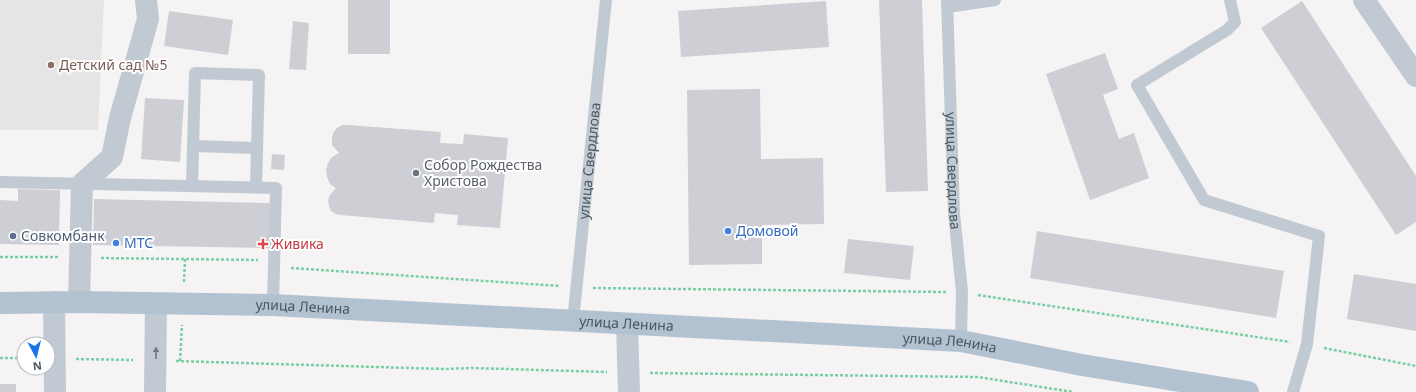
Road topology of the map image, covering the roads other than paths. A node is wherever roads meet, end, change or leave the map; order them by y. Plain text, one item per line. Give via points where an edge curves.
1 (146, 0) edge
2 (606, 0) edge
3 (995, 0) edge
4 (1230, 0) edge
5 (1364, 0) edge
6 (947, 4) edge
7 (1416, 76) edge
8 (193, 146) junction
9 (257, 148) junction
10 (0, 182) edge
11 (82, 184) junction
12 (192, 186) junction
13 (256, 188) junction
14 (54, 302) junction
15 (79, 302) junction
16 (0, 303) edge
17 (156, 304) junction
18 (273, 305) junction
19 (573, 321) junction
20 (627, 324) junction
21 (961, 341) junction
22 (629, 382) edge
23 (1205, 388) edge
24 (55, 392) edge
25 (155, 392) edge
26 (1248, 392) edge
27 (1293, 392) edge

1 - 11 street via 148,19 120,118 112,157
2 - 19 lane, улица Свердлова
3 - 6 lane
4 - 27 lane via 1235,22 1227,30 1137,85 1204,200 1319,236 1307,344
5 - 7 street
6 - 21 lane, улица Свердлова via 954,212 962,292
8 - 9 lane
8 - 9 lane via 195,73 259,75
8 - 12 lane
9 - 13 lane
10 - 11 lane
11 - 12 lane
11 - 15 street
12 - 13 lane
13 - 18 lane via 276,188
14 - 15 main road, улица Ленина
14 - 16 main road, улица Ленина
14 - 24 street
15 - 17 main road, улица Ленина
17 - 18 main road, улица Ленина
25 -> 17 street
18 - 19 main road, улица Ленина
19 - 20 main road, улица Ленина
20 - 21 main road, улица Ленина
20 - 22 street
21 - 23 main road, улица Ленина
23 - 26 main road, улица Ленина

